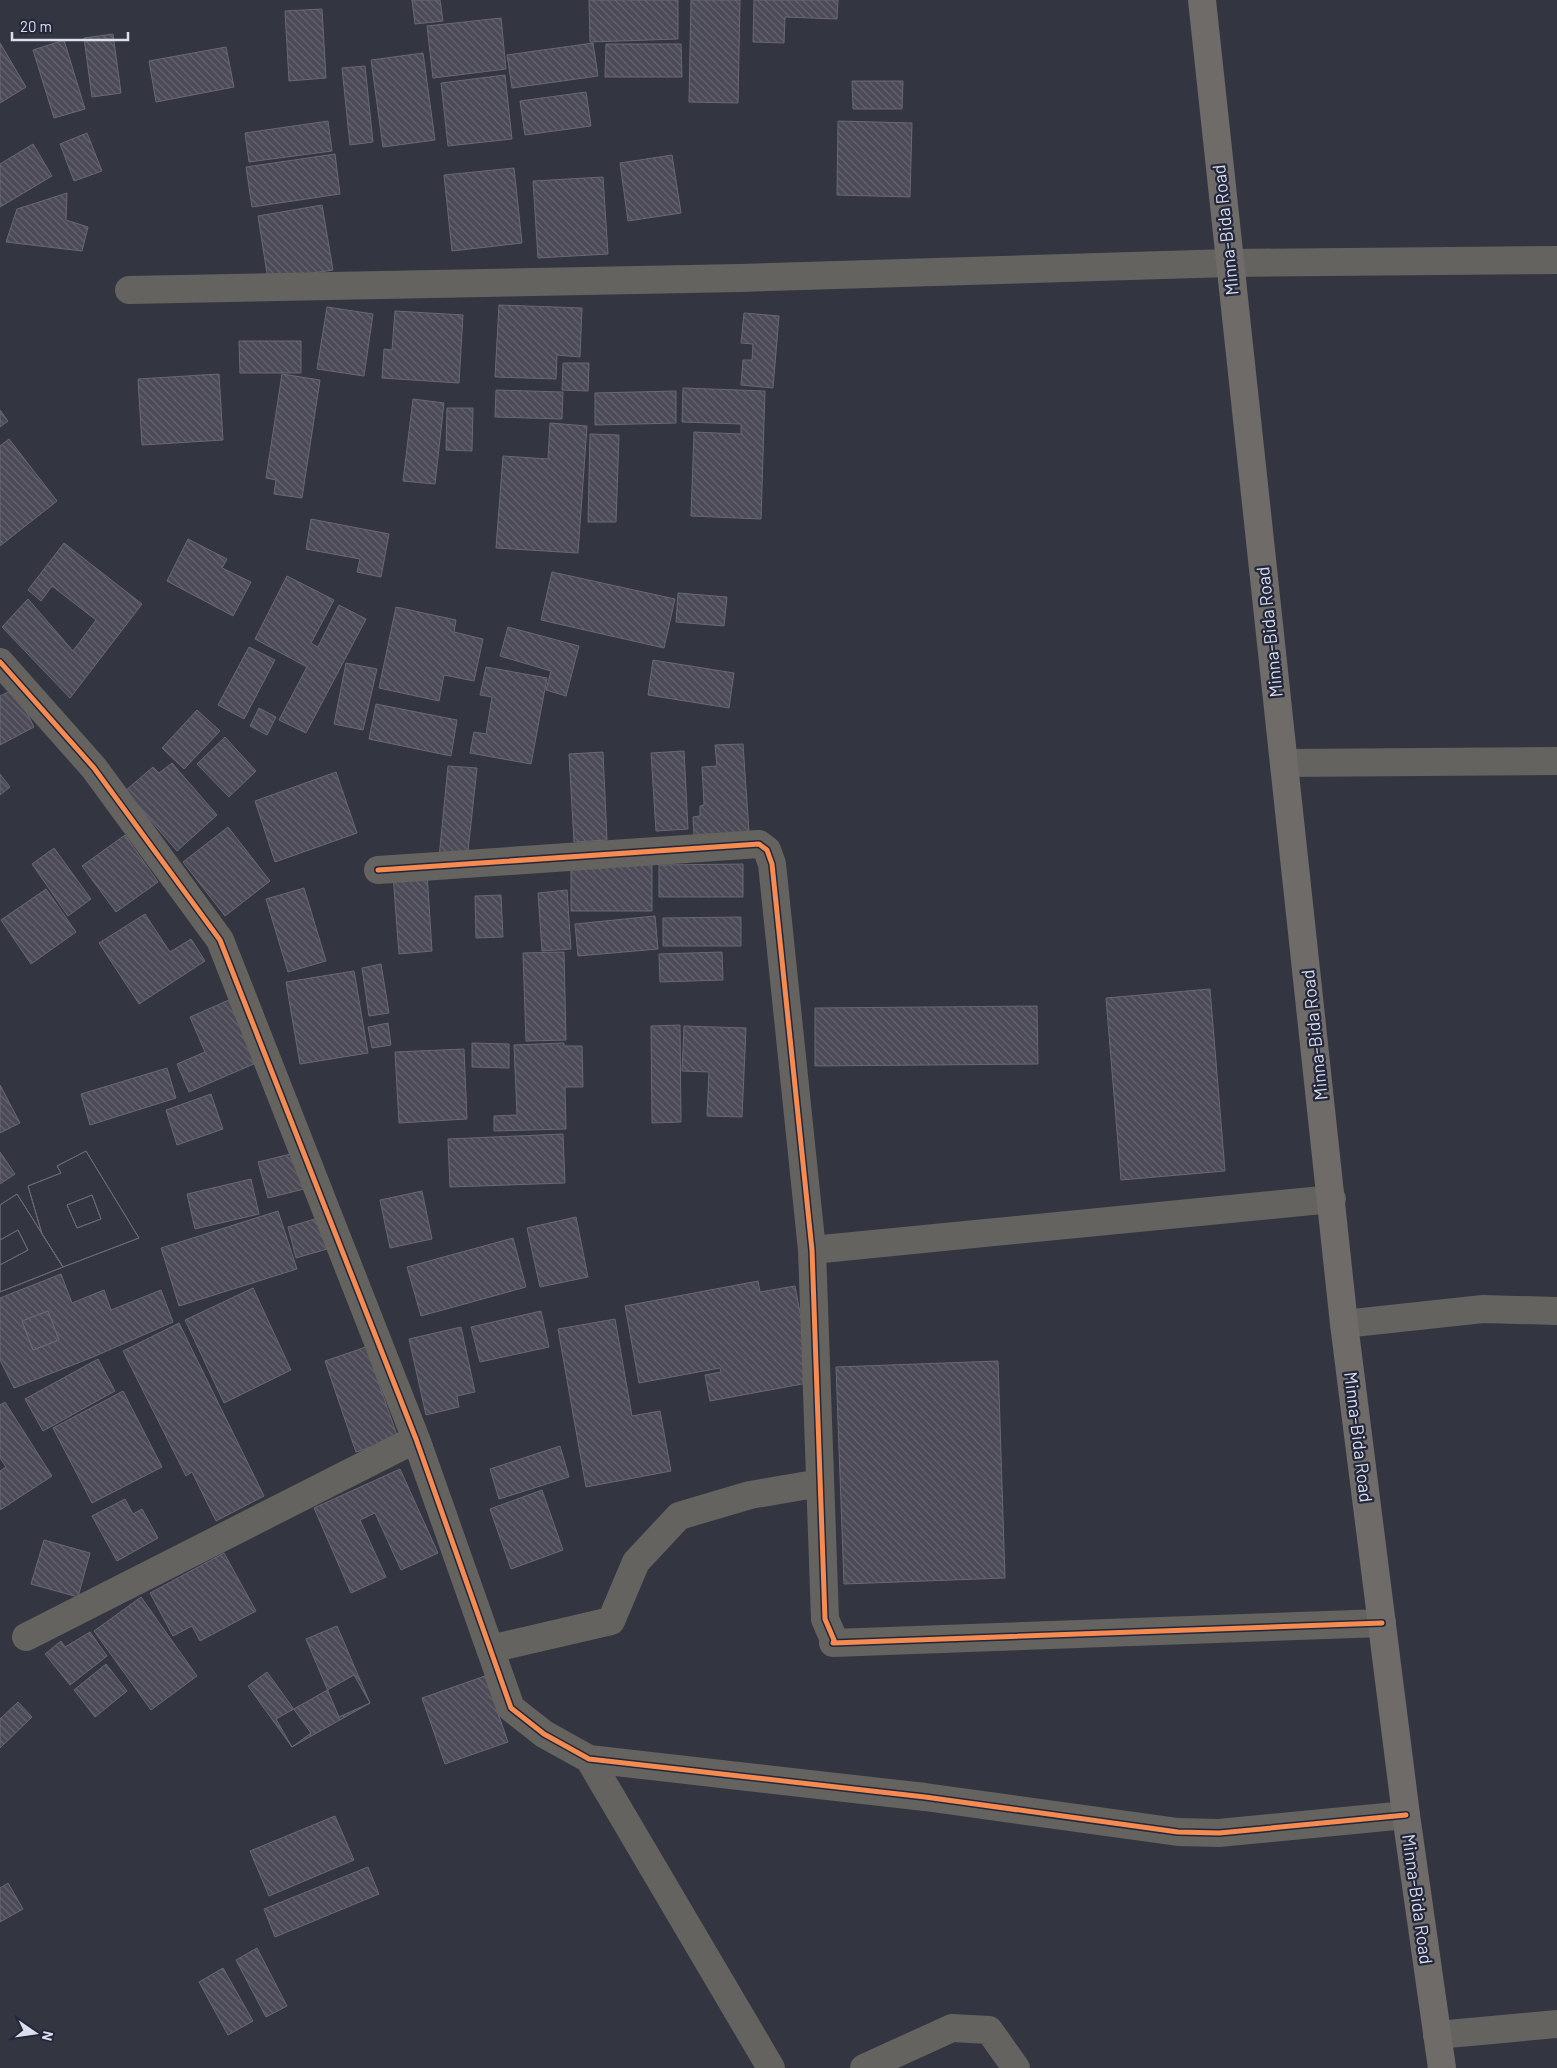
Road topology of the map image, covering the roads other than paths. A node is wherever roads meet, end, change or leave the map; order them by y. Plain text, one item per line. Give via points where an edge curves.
1 (1202, 0) edge
2 (1557, 260) edge
3 (1229, 263) junction
4 (129, 290) dead end
5 (0, 662) edge
6 (1557, 761) edge
7 (1284, 763) junction
8 (378, 870) dead end
9 (1332, 1199) junction
10 (812, 1250) junction
11 (1557, 1311) edge
12 (1344, 1324) junction
13 (416, 1439) junction
14 (820, 1483) junction
15 (1382, 1623) junction
16 (26, 1637) dead end
17 (490, 1649) junction
18 (589, 1759) junction
19 (1406, 1815) junction
20 (1557, 2024) edge
21 (1437, 2035) junction
22 (771, 2068) edge
23 (864, 2068) edge
24 (1016, 2068) edge
25 (1442, 2068) edge

1 - 3 main road, Minna-Bida Road
2 - 3 street
3 - 4 street via 730,278
3 - 7 main road, Minna-Bida Road
5 - 13 street via 94,768 220,940
6 - 7 street
7 - 9 main road, Minna-Bida Road
8 - 10 street via 759,844 767,850 772,864
9 - 10 street
9 - 12 main road, Minna-Bida Road
10 - 14 street
11 - 12 street via 1483,1309
12 - 15 main road, Minna-Bida Road
13 - 16 street
13 - 17 street
14 - 15 street via 825,1619 833,1642
14 - 17 street via 750,1495 679,1516 636,1562 611,1621
15 - 19 main road, Minna-Bida Road
17 - 18 street via 511,1708 544,1734
18 - 19 street via 925,1797 1178,1832 1219,1833
18 - 22 street
19 - 21 main road, Minna-Bida Road
20 - 21 street
21 - 25 main road, Minna-Bida Road
23 - 24 street via 952,2028 989,2030

